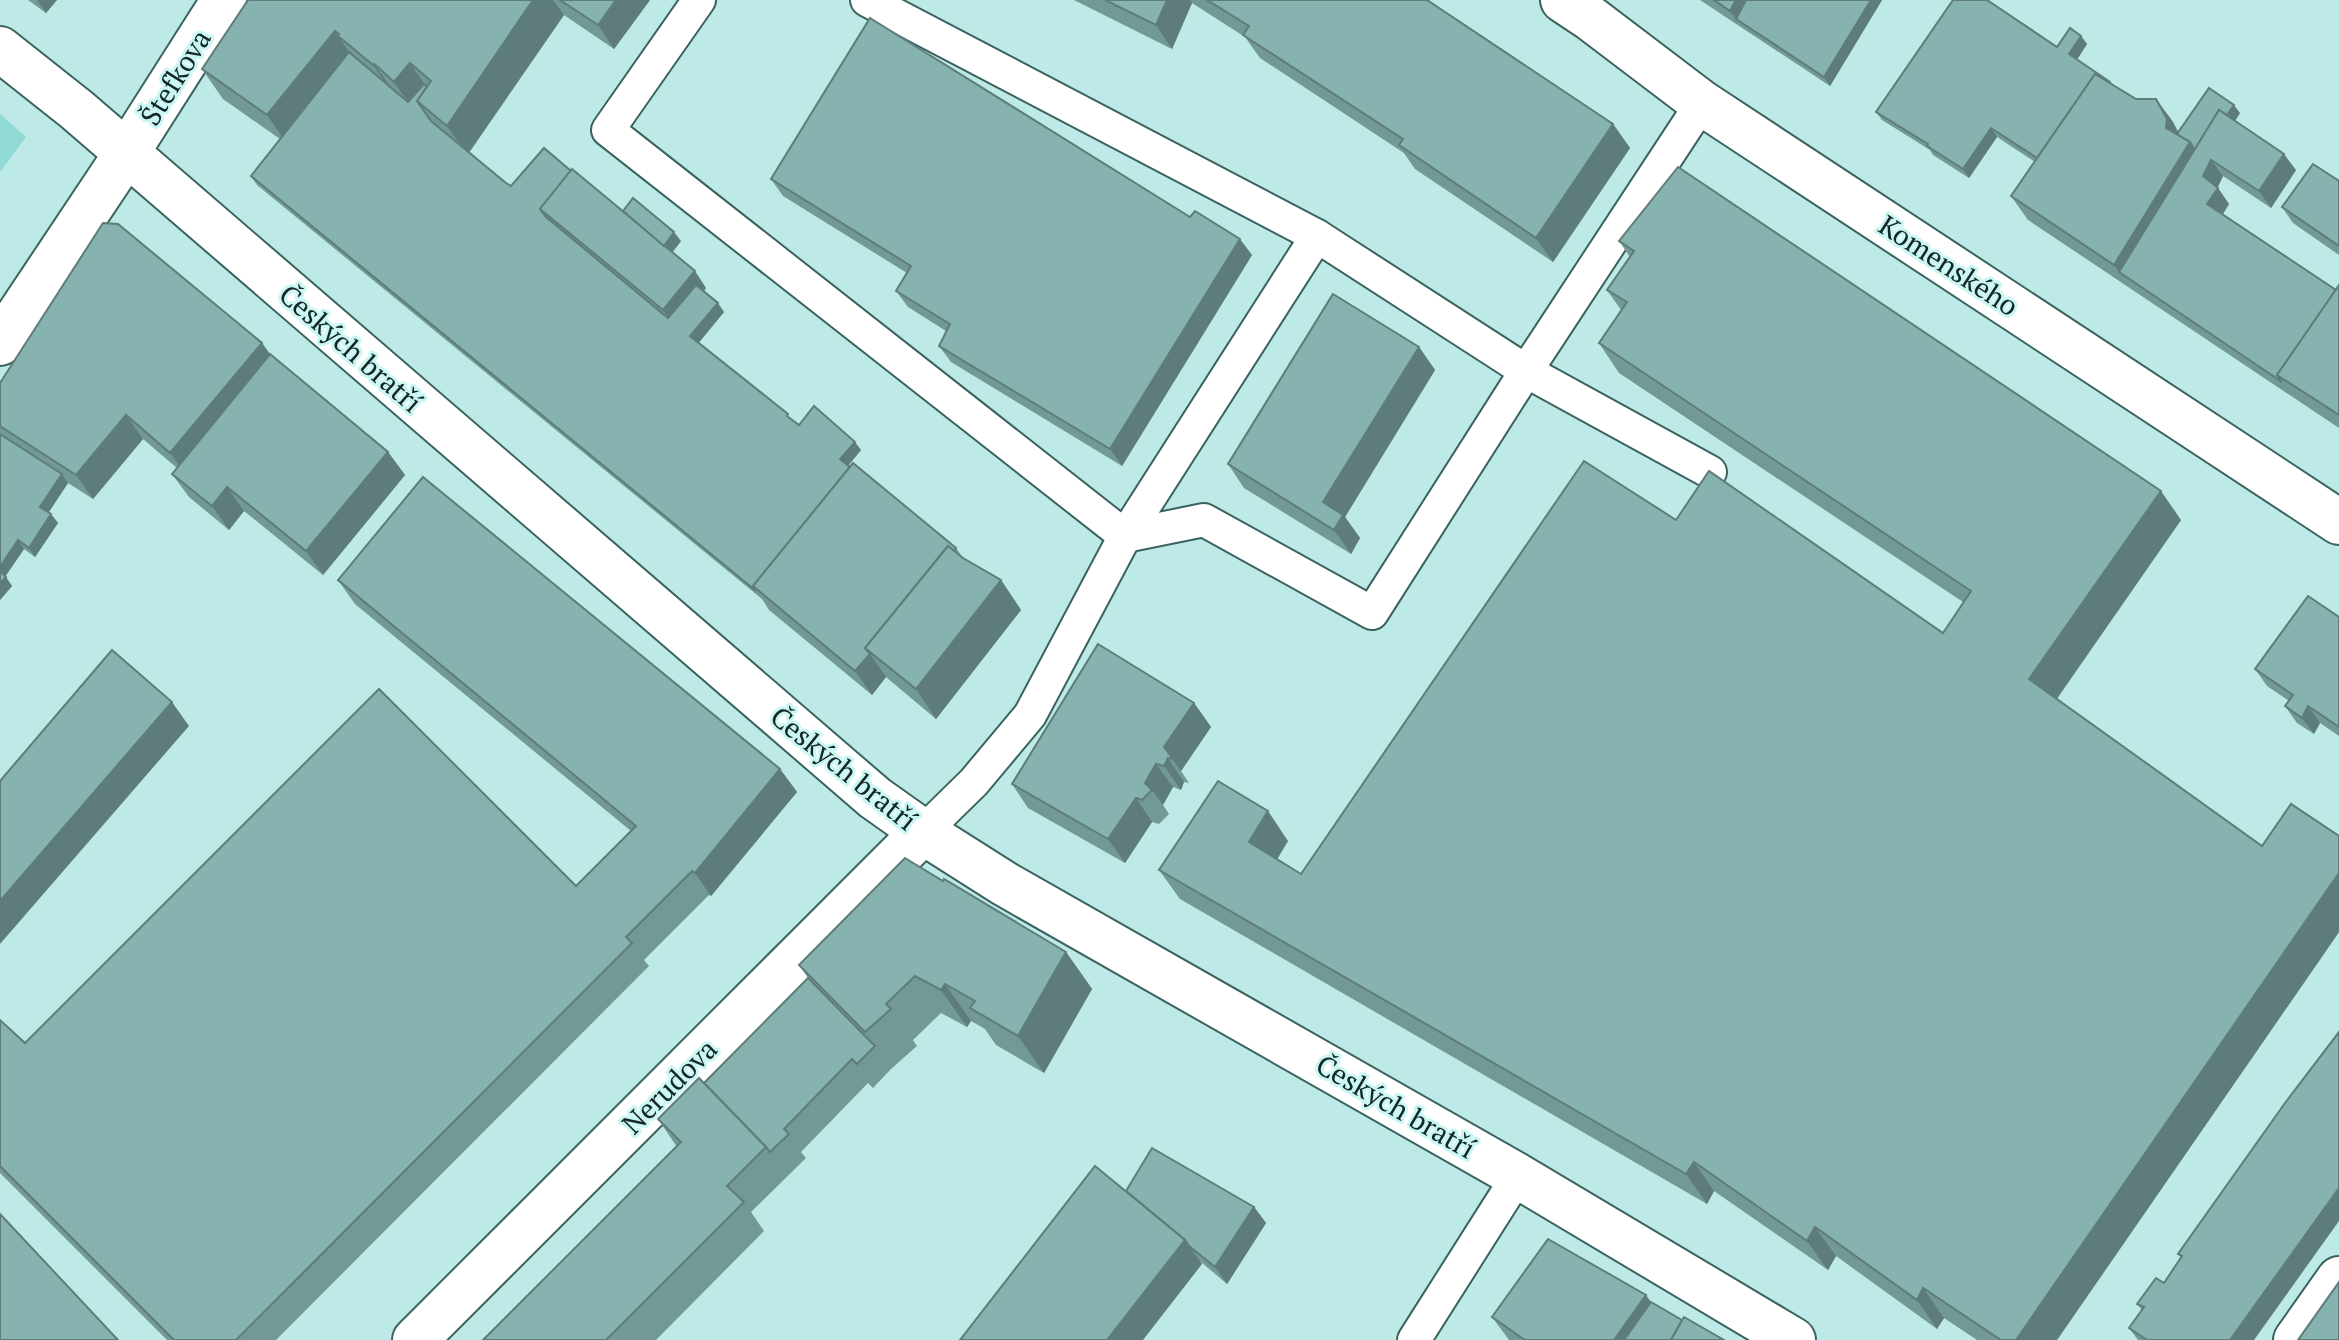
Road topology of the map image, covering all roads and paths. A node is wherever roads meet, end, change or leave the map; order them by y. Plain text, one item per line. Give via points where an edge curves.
1 (224, 0) edge
2 (699, 0) edge
3 (867, 0) edge
4 (1584, 6) edge
5 (0, 49) edge
6 (1702, 103) junction
7 (126, 154) junction
8 (1317, 236) junction
9 (0, 343) edge
10 (1526, 371) junction
11 (1710, 472) edge
12 (2339, 522) edge
13 (1125, 536) junction
14 (923, 832) junction
15 (1518, 1176) junction
16 (2339, 1279) edge
17 (415, 1340) edge
18 (1414, 1340) edge
19 (1793, 1340) edge
20 (2296, 1340) edge

1 - 7 street, Štefkova
2 - 13 lane via 608,130
3 - 8 lane
4 - 6 street, Komenského
5 - 7 street, Českých bratří
6 - 10 lane
6 - 12 street, Komenského
7 - 9 street, Štefkova
7 - 14 street, Českých bratří via 875,798
8 - 10 lane
8 - 13 lane
10 - 11 lane
10 - 13 lane via 1372,613 1204,520
13 - 14 lane via 1030,715
14 - 15 street, Českých bratří
14 - 17 street, Nerudova
15 - 18 lane
15 - 19 street, Českých bratří
16 - 20 street

